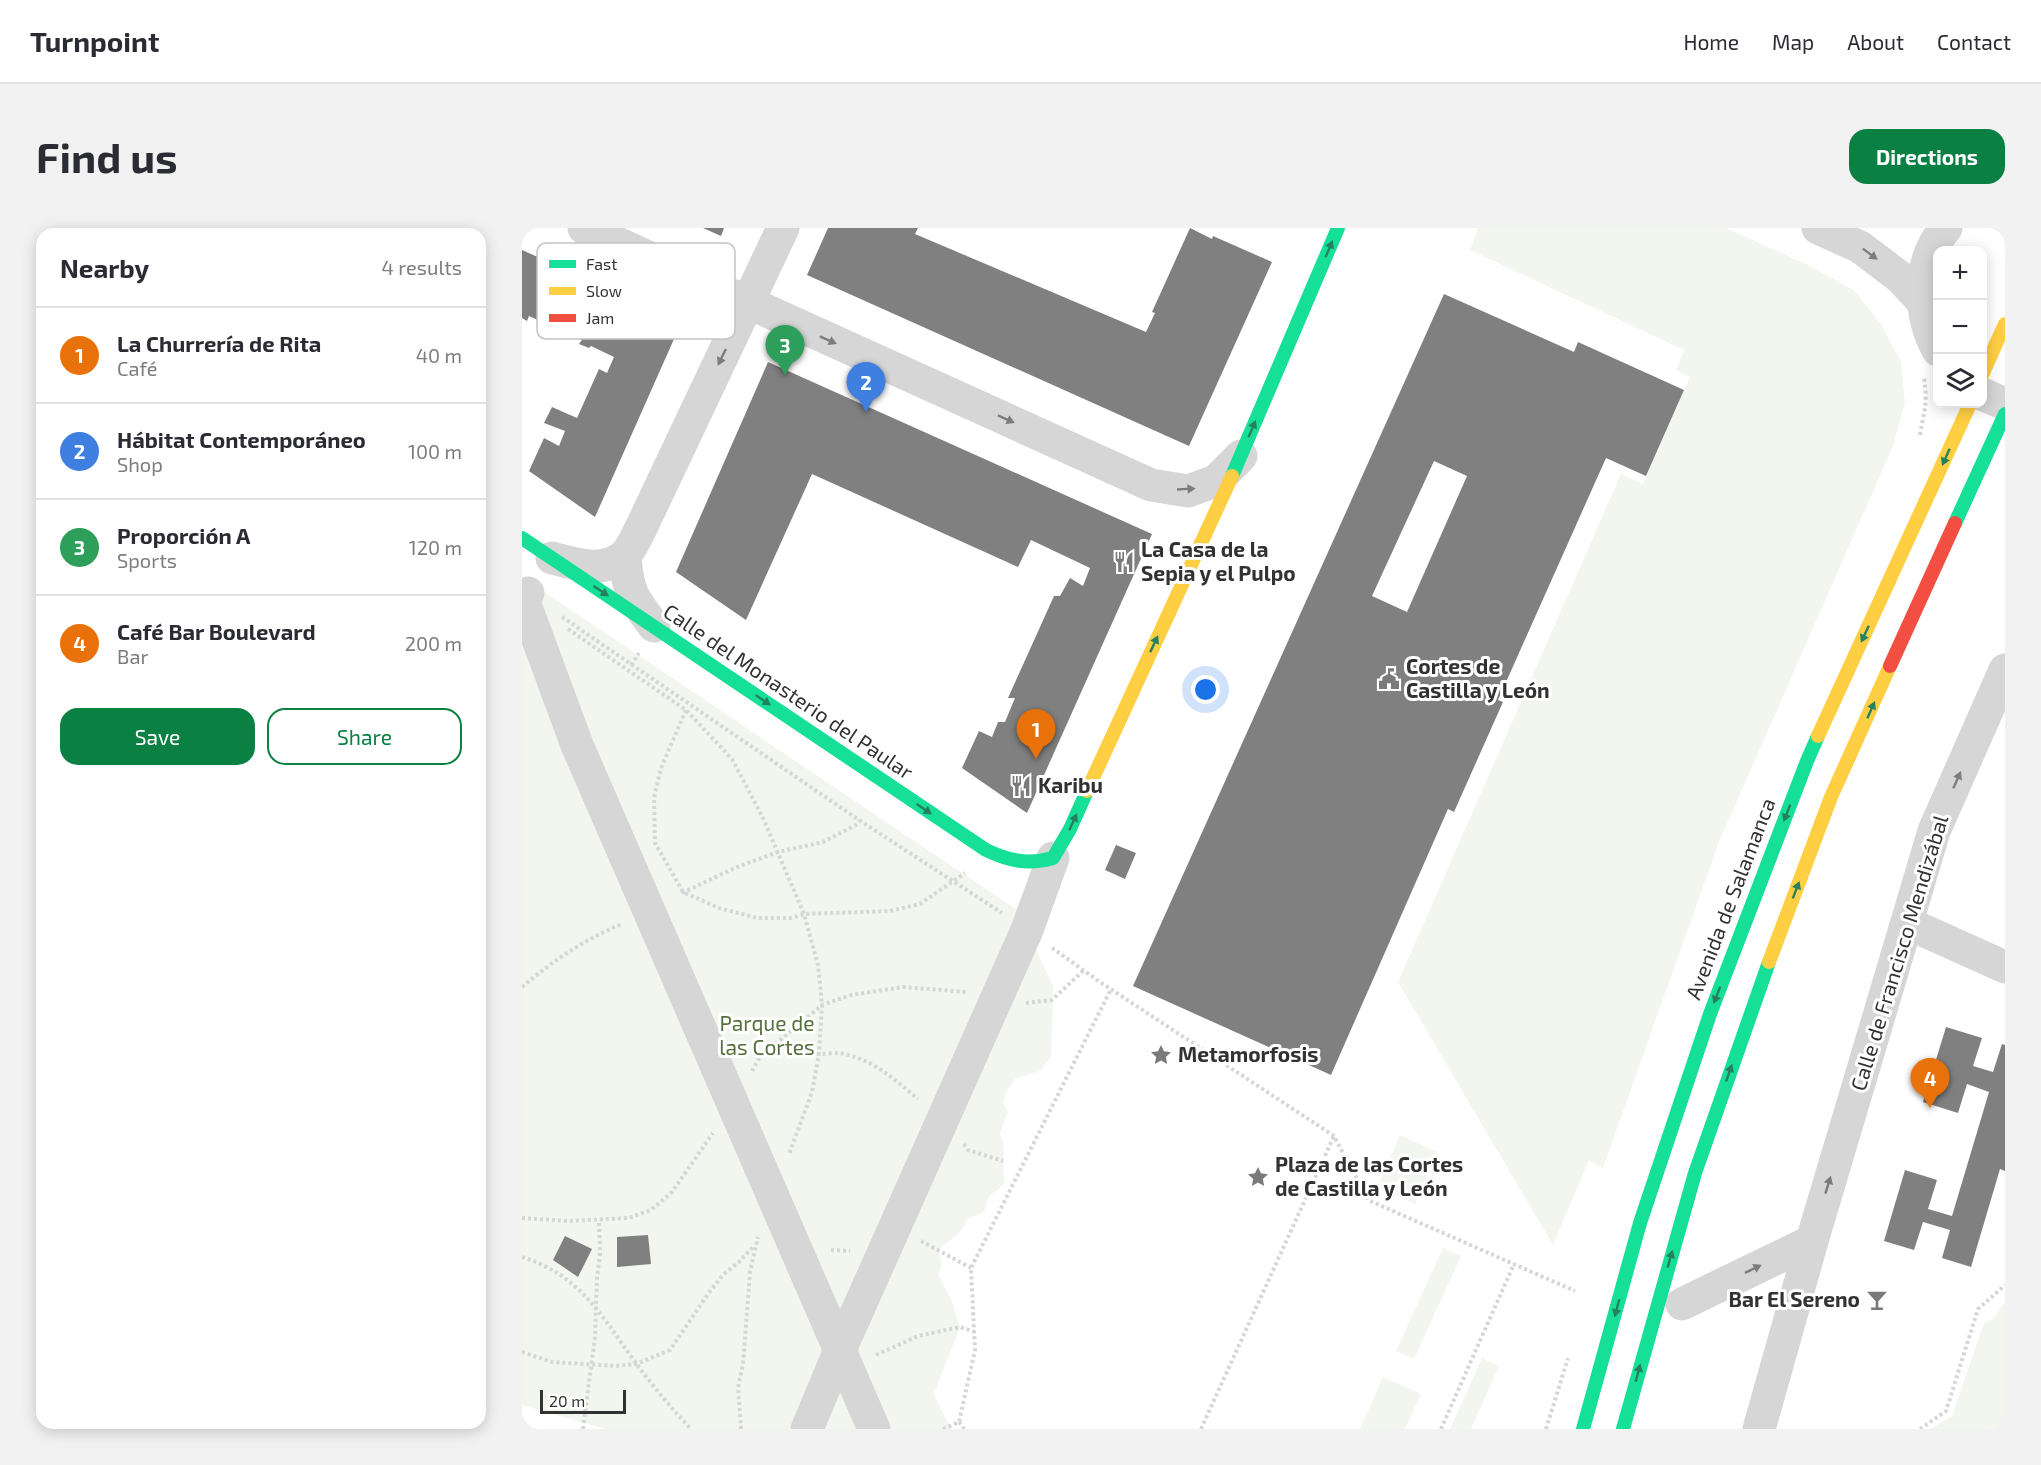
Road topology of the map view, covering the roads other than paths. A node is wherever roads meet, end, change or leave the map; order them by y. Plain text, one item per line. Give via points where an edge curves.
1 (584, 228) edge
2 (783, 228) edge
3 (1338, 228) edge
4 (1818, 228) edge
5 (1946, 228) edge
6 (617, 243) edge
7 (735, 297) edge
8 (1923, 302) junction
9 (748, 303) junction
10 (2005, 324) edge
11 (735, 330) edge
12 (1933, 338) edge
13 (731, 339) edge
14 (1987, 366) edge
15 (1987, 396) edge
16 (2005, 404) edge
17 (1968, 408) edge
18 (2005, 414) edge
19 (1241, 456) junction
20 (522, 537) edge
21 (626, 555) junction
22 (552, 558) junction
23 (528, 593) road end
24 (656, 629) junction
25 (2005, 670) edge
26 (1045, 861) junction
27 (1907, 923) junction
28 (2005, 968) edge
29 (1812, 1241) junction
30 (1668, 1310) junction
31 (844, 1359) junction
32 (807, 1429) edge
33 (874, 1429) edge
34 (1583, 1429) edge
35 (1623, 1429) edge
36 (1759, 1429) edge

1 - 6 street
2 - 9 street
19 -> 3 main road
4 -> 8 street via 1860,247 1901,278
5 - 8 street via 1929,259
7 - 9 street
8 - 12 street
9 -> 11 street
9 -> 19 street via 1151,484 1188,491 1216,481
10 - 14 main road
13 -> 21 street
15 - 16 street
17 -> 34 main road, Avenida de Salamanca via 1807,761 1710,1014 1640,1223
30 -> 18 main road via 1695,1173 1746,1024 1832,797
26 -> 19 main road via 1070,829
20 - 22 main road, Calle del Monasterio del Paular
21 - 22 street via 609,565 592,567
21 - 24 street via 630,591
22 -> 24 main road, Calle del Monasterio del Paular
23 - 31 street via 524,599 577,745
24 -> 26 main road, Calle del Monasterio del Paular via 986,850 1012,862
27 -> 25 street, Calle de Francisco Mendizábal via 1934,831
26 - 31 street via 1027,930 943,1119
27 - 28 street
29 -> 27 street, Calle de Francisco Mendizábal
30 -> 29 street
29 - 36 street, Calle de Francisco Mendizábal
35 -> 30 main road
31 - 32 street
31 - 33 street

